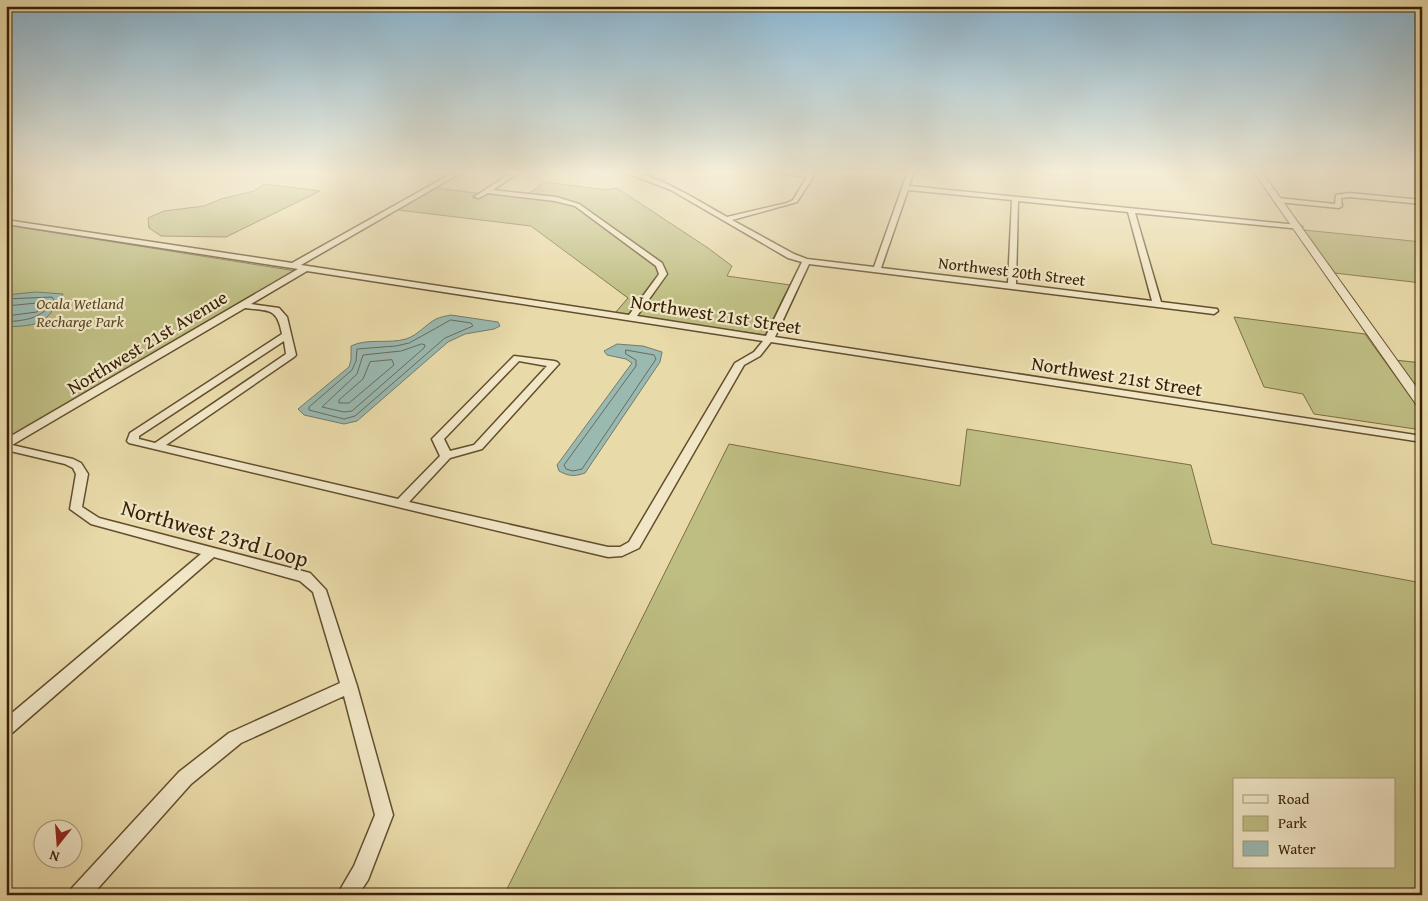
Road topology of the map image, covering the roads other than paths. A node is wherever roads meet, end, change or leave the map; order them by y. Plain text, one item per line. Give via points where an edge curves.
1 (387, 213) edge
2 (588, 213) edge
3 (715, 213) edge
4 (751, 213) edge
5 (897, 213) edge
6 (1015, 213) edge
7 (1133, 213) edge
8 (1162, 213) edge
9 (1288, 213) edge
10 (726, 219) junction
11 (6, 222) edge
12 (1298, 227) junction
13 (806, 261) junction
14 (293, 266) junction
15 (306, 268) junction
16 (878, 269) junction
17 (1012, 286) junction
18 (1157, 304) junction
19 (244, 305) junction
20 (1214, 311) dead end
21 (631, 318) junction
22 (287, 335) junction
23 (769, 339) junction
24 (1422, 404) edge
25 (1422, 439) edge
26 (6, 446) edge
27 (158, 446) junction
28 (446, 456) junction
29 (401, 503) junction
30 (212, 552) junction
31 (349, 686) junction
32 (6, 728) edge
33 (79, 895) edge
34 (347, 895) edge

1 - 14 street
2 - 21 street via 659,264 663,274 661,278
3 - 10 street, Northwest 20th Street
4 - 10 street
5 - 16 street
6 - 17 street
7 - 18 street
8 - 12 street
9 - 12 street
10 - 13 street, Northwest 20th Street via 791,256
11 - 14 street, Northwest 21st Street
12 - 24 street
13 - 16 street, Northwest 20th Street
13 - 23 street
14 - 15 street, Northwest 21st Street
15 - 19 street, Northwest 21st Avenue
15 - 21 street, Northwest 21st Street
16 - 17 street, Northwest 20th Street
17 - 18 street, Northwest 20th Street
18 - 20 street, Northwest 20th Street
19 - 22 street via 276,310 284,320
19 - 26 street, Northwest 21st Avenue
21 - 23 street, Northwest 21st Street
22 - 27 street via 291,355
22 - 27 street via 132,438 133,441
23 - 25 street, Northwest 21st Street
23 - 29 street via 757,354 740,363 634,545 622,551 608,552
26 - 30 street, Northwest 23rd Loop via 69,461 77,466 82,474 76,509 95,521
27 - 29 street
28 - 28 street via 478,447 554,364 517,358 438,439
28 - 29 street
30 - 31 street, Northwest 23rd Loop via 305,577 319,590
30 - 32 street
31 - 33 street via 235,738 185,778
31 - 34 street, Northwest 23rd Loop via 384,815 361,873

